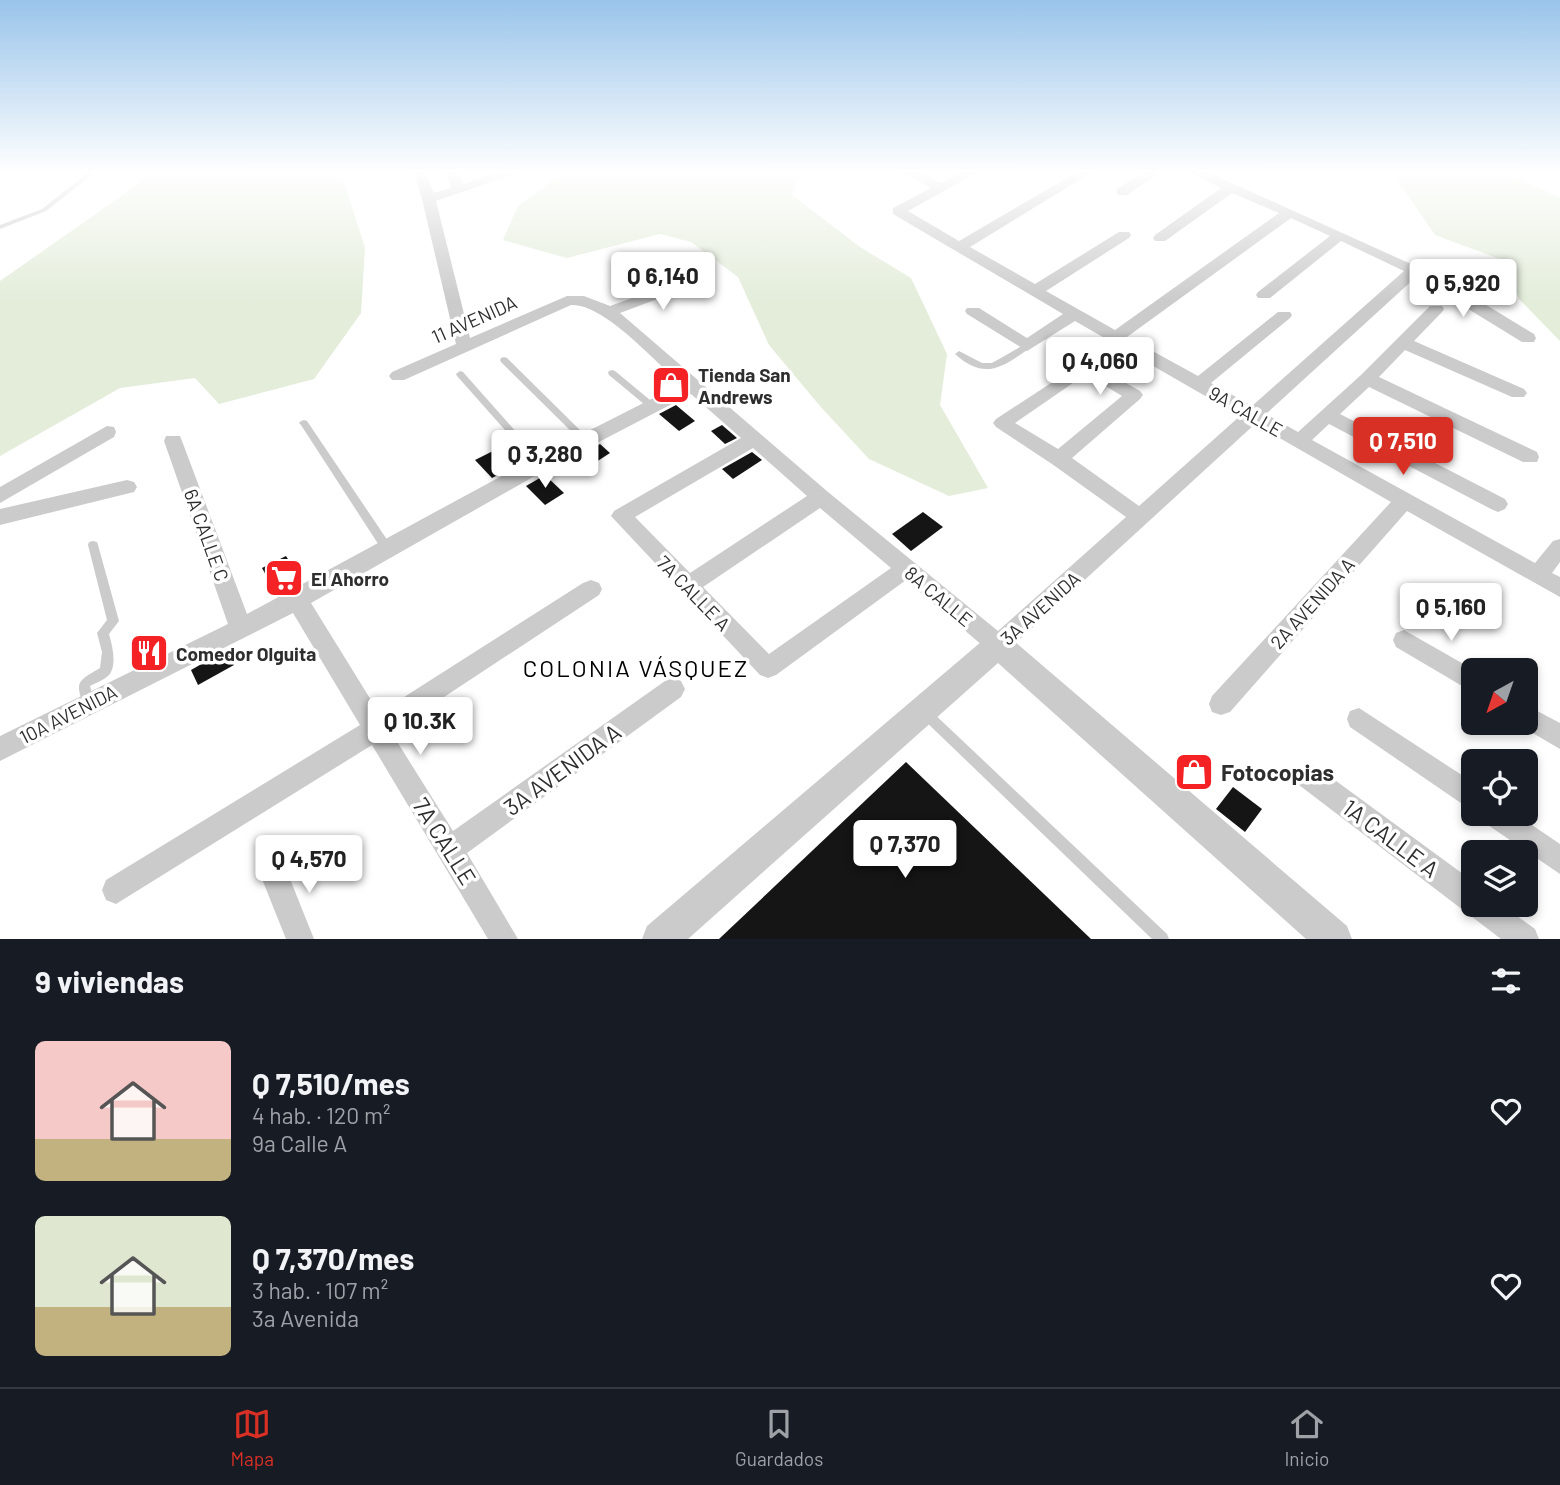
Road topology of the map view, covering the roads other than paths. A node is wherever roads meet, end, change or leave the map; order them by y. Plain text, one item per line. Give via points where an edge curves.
1 (32, 215) edge
2 (433, 215) edge
3 (904, 215) edge
4 (1014, 215) edge
5 (1192, 215) edge
6 (1286, 215) edge
7 (1293, 215) edge
8 (0, 227) edge
9 (1124, 235) dead end
10 (1340, 235) junction
11 (1160, 238) dead end
12 (959, 247) junction
13 (1414, 270) junction
14 (703, 277) dead end
15 (1035, 291) junction
16 (1264, 295) dead end
17 (567, 301) joint
18 (1436, 309) dead end
19 (973, 311) dead end
20 (609, 312) junction
21 (1074, 314) junction
22 (1284, 315) dead end
23 (1116, 337) junction
24 (1528, 338) dead end
25 (1401, 342) junction
26 (466, 346) junction
27 (1027, 346) junction
28 (959, 354) dead end
29 (504, 360) dead end
30 (612, 373) dead end
31 (460, 374) dead end
32 (398, 376) dead end
33 (1367, 379) junction
34 (1199, 384) junction
35 (692, 386) junction
36 (1518, 393) dead end
37 (653, 407) junction
38 (1326, 415) junction
39 (1254, 416) junction
40 (304, 423) dead end
41 (107, 432) dead end
42 (755, 439) junction
43 (173, 441) dead end
44 (586, 441) junction
45 (1298, 441) junction
46 (1530, 457) dead end
47 (1059, 459) junction
48 (540, 464) junction
49 (127, 486) dead end
50 (0, 496) edge
51 (821, 498) junction
52 (1404, 500) junction
53 (1498, 504) dead end
54 (0, 517) edge
55 (1140, 517) junction
56 (93, 545) dead end
57 (1560, 547) edge
58 (388, 550) junction
59 (905, 569) junction
60 (1538, 575) junction
61 (687, 586) junction
62 (1560, 588) edge
63 (591, 589) dead end
64 (297, 600) junction
65 (241, 628) junction
66 (1404, 640) dead end
67 (998, 645) junction
68 (1461, 675) edge
69 (673, 689) dead end
70 (88, 702) junction
71 (1221, 705) dead end
72 (922, 710) junction
73 (1359, 719) dead end
74 (1538, 723) edge
75 (375, 729) junction
76 (1560, 737) edge
77 (0, 749) edge
78 (1308, 776) dead end
79 (1461, 790) edge
80 (1511, 826) edge
81 (450, 849) junction
82 (1560, 860) edge
83 (272, 869) dead end
84 (116, 890) dead end
85 (1461, 890) edge
86 (1495, 917) edge
87 (300, 939) edge
88 (504, 939) edge
89 (660, 939) edge
90 (1162, 939) edge
91 (1334, 939) edge
92 (1525, 939) edge

1 - 8 lane
2 - 26 street
3 - 12 street, 9A CALLE
4 - 12 street
5 - 11 street
6 - 23 street
7 - 10 street
9 - 15 street
10 - 13 street
10 - 16 street
12 - 15 street, 9A CALLE
13 - 24 street
13 - 39 street, 3A AVENIDA
14 - 20 street
15 - 21 street, 9A CALLE
17 - 20 street, 8A CALLE via 591,302
17 - 26 street, 11 AVENIDA
18 - 25 street
19 - 27 street
20 - 35 street, 8A CALLE
21 - 23 street, 9A CALLE
21 - 27 street
22 - 34 street
23 - 34 street, 9A CALLE
25 - 33 street
25 - 36 street
26 - 32 street, 11 AVENIDA
27 - 28 lane via 992,368 981,368
29 - 44 lane
30 - 37 lane
31 - 48 lane
33 - 38 street
33 - 46 street
34 - 39 street, 9A CALLE
35 - 37 street, 10A AVENIDA
35 - 42 street, 8A CALLE
37 - 44 street, 10A AVENIDA
38 - 45 street
38 - 53 street
39 - 45 street, 9A CALLE
39 - 55 street, 3A AVENIDA
40 - 58 lane
41 - 50 street
42 - 51 street, 8A CALLE
42 - 61 street, 7A CALLE A via 621,516
43 - 65 street, 6A CALLE C
44 - 48 street, 10A AVENIDA
45 - 52 street, 9A CALLE
47 - 47 street via 1002,423 1086,366 1134,395
47 - 55 street
48 - 58 street, 10A AVENIDA
49 - 54 street
51 - 59 street, 8A CALLE
51 - 61 street
52 - 60 street, 9A CALLE
52 - 71 street, 2A AVENIDA A
55 - 67 street, 3A AVENIDA
56 - 70 lane via 113,621 103,633 108,652 105,671 84,684
57 - 60 street
58 - 64 street, 10A AVENIDA
59 - 61 street, 7A CALLE A via 768,668
59 - 67 street, 8A CALLE
60 - 62 street, 9A CALLE
63 - 75 street
64 - 65 street, 10A AVENIDA
64 - 75 street, 7A CALLE
65 - 70 street, 10A AVENIDA
66 - 68 street
67 - 72 street, 3A AVENIDA
67 - 91 street, 8A CALLE
69 - 81 street, 3A AVENIDA A
70 - 77 street, 10A AVENIDA
72 - 89 street, 3A AVENIDA
72 - 90 lane
73 - 79 street
74 - 76 street
75 - 81 street, 7A CALLE
75 - 84 street
78 - 85 street, 1A CALLE A
80 - 82 street
81 - 88 street, 7A CALLE
83 - 87 street
86 - 92 street

